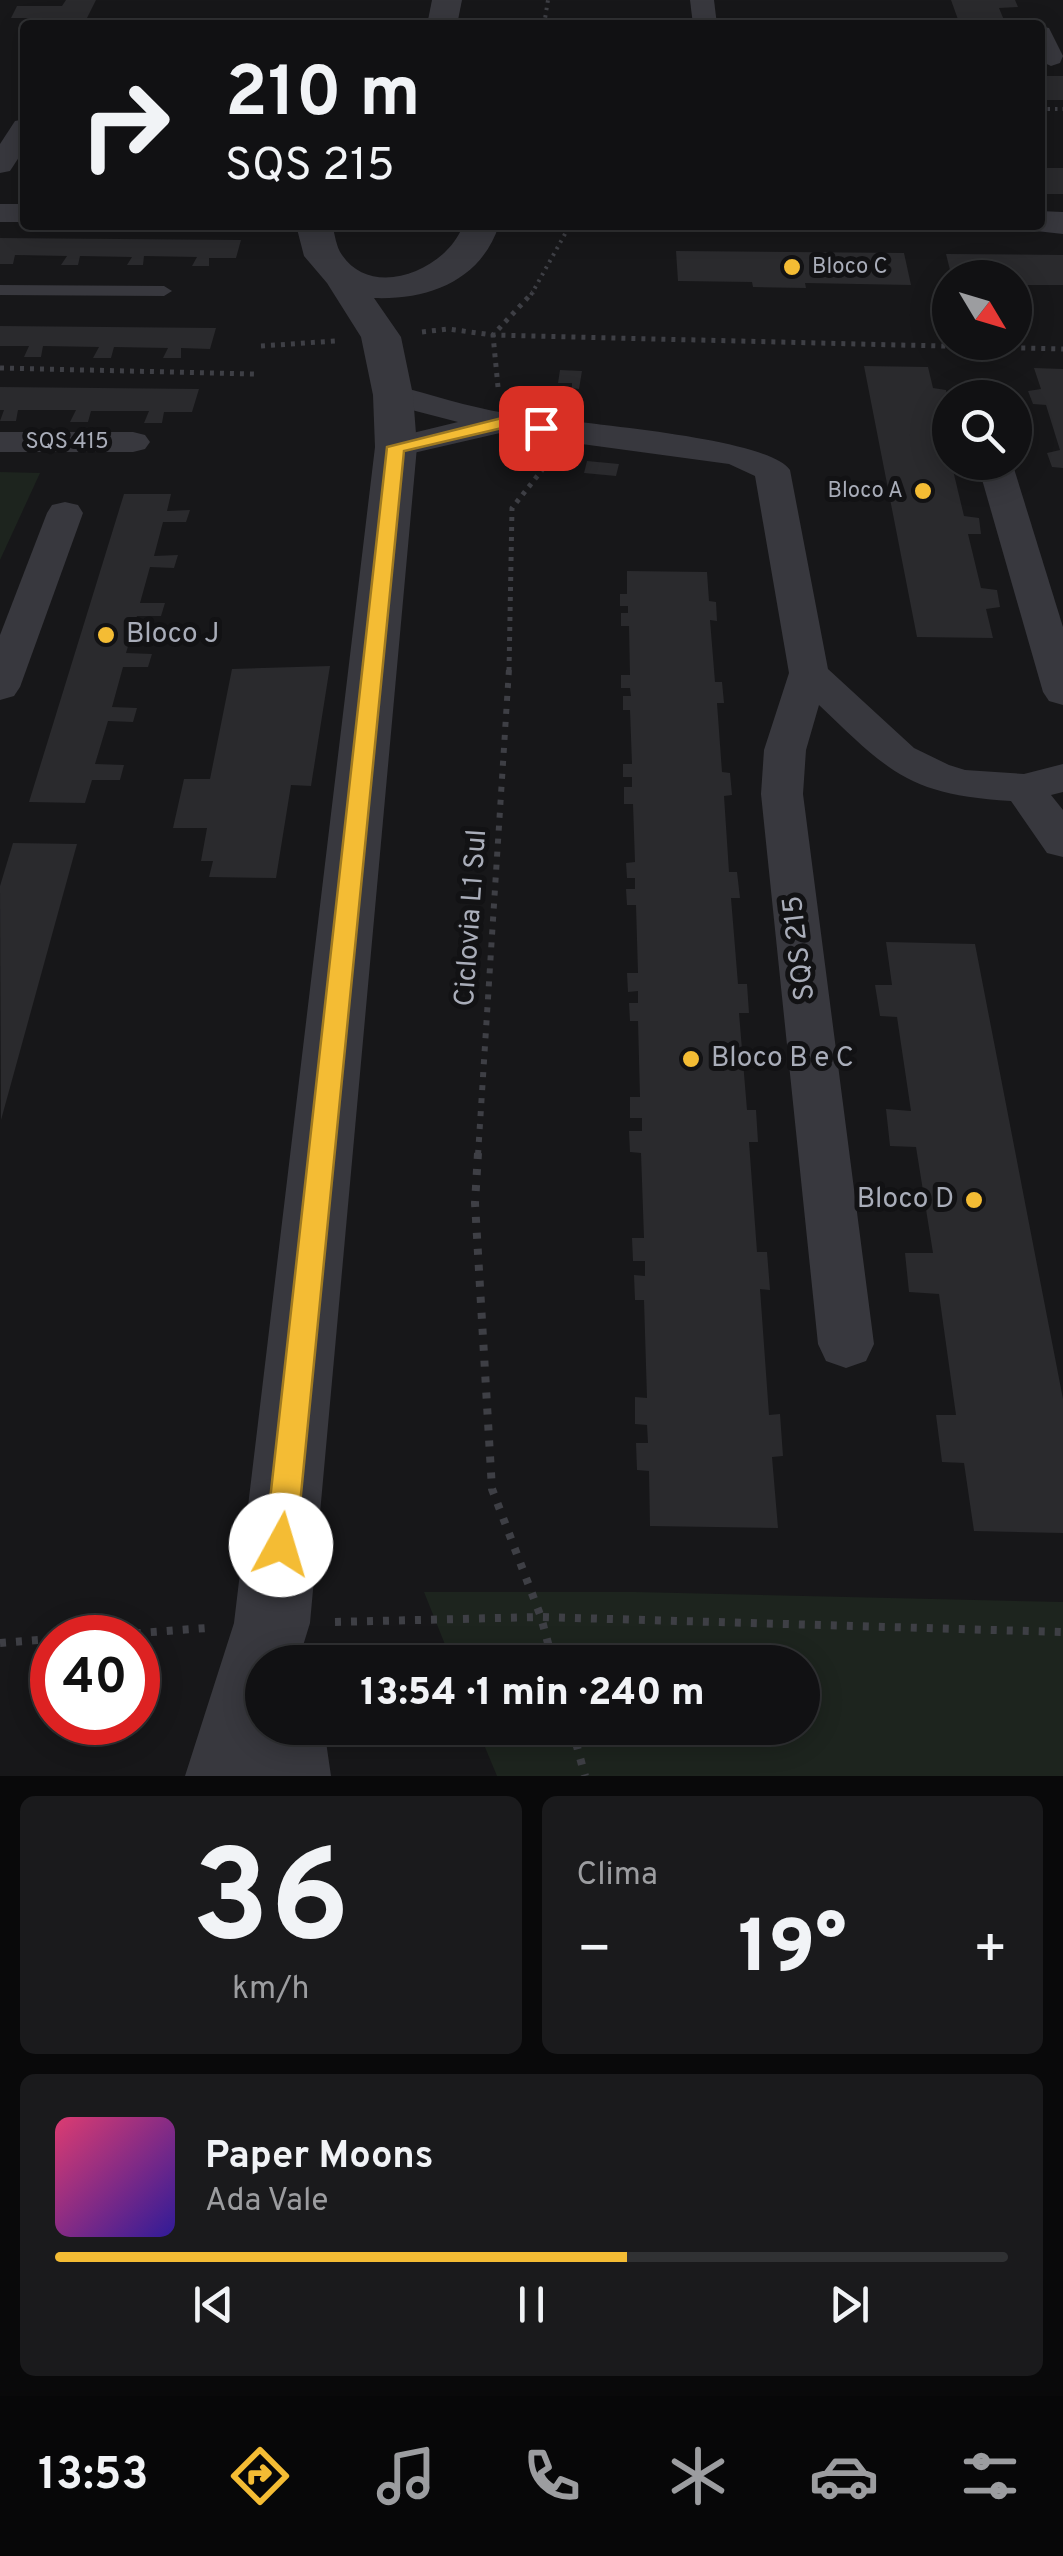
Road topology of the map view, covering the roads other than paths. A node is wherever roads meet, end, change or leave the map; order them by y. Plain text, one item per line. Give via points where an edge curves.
1 (20, 135) edge
2 (0, 165) edge
3 (314, 230) edge
4 (480, 230) edge
5 (0, 290) edge
6 (164, 291) dead end
7 (392, 312) junction
8 (395, 421) junction
9 (502, 423) junction
10 (0, 442) edge
11 (133, 442) dead end
12 (999, 480) edge
13 (65, 513) dead end
14 (809, 673) junction
15 (0, 688) edge
16 (1063, 692) edge
17 (1043, 783) edge
18 (1063, 842) edge
19 (846, 1344) dead end
20 (275, 1643) edge
21 (287, 1745) edge
22 (225, 1776) edge
23 (291, 1776) edge

1 - 2 street
3 - 7 street via 321,260
4 - 7 street via 479,241 456,265
5 - 6 lane
7 - 8 street
8 - 9 street, SQS 215
8 - 9 street, SQS 215
8 - 20 street
9 - 14 street, SQS 215 via 736,455 772,470
10 - 11 street, SQS 415
12 - 16 street
13 - 15 street
14 - 17 street via 900,758 962,784
14 - 19 street, SQS 215 via 784,750 782,794
17 - 18 street
20 - 22 street
21 - 23 street

